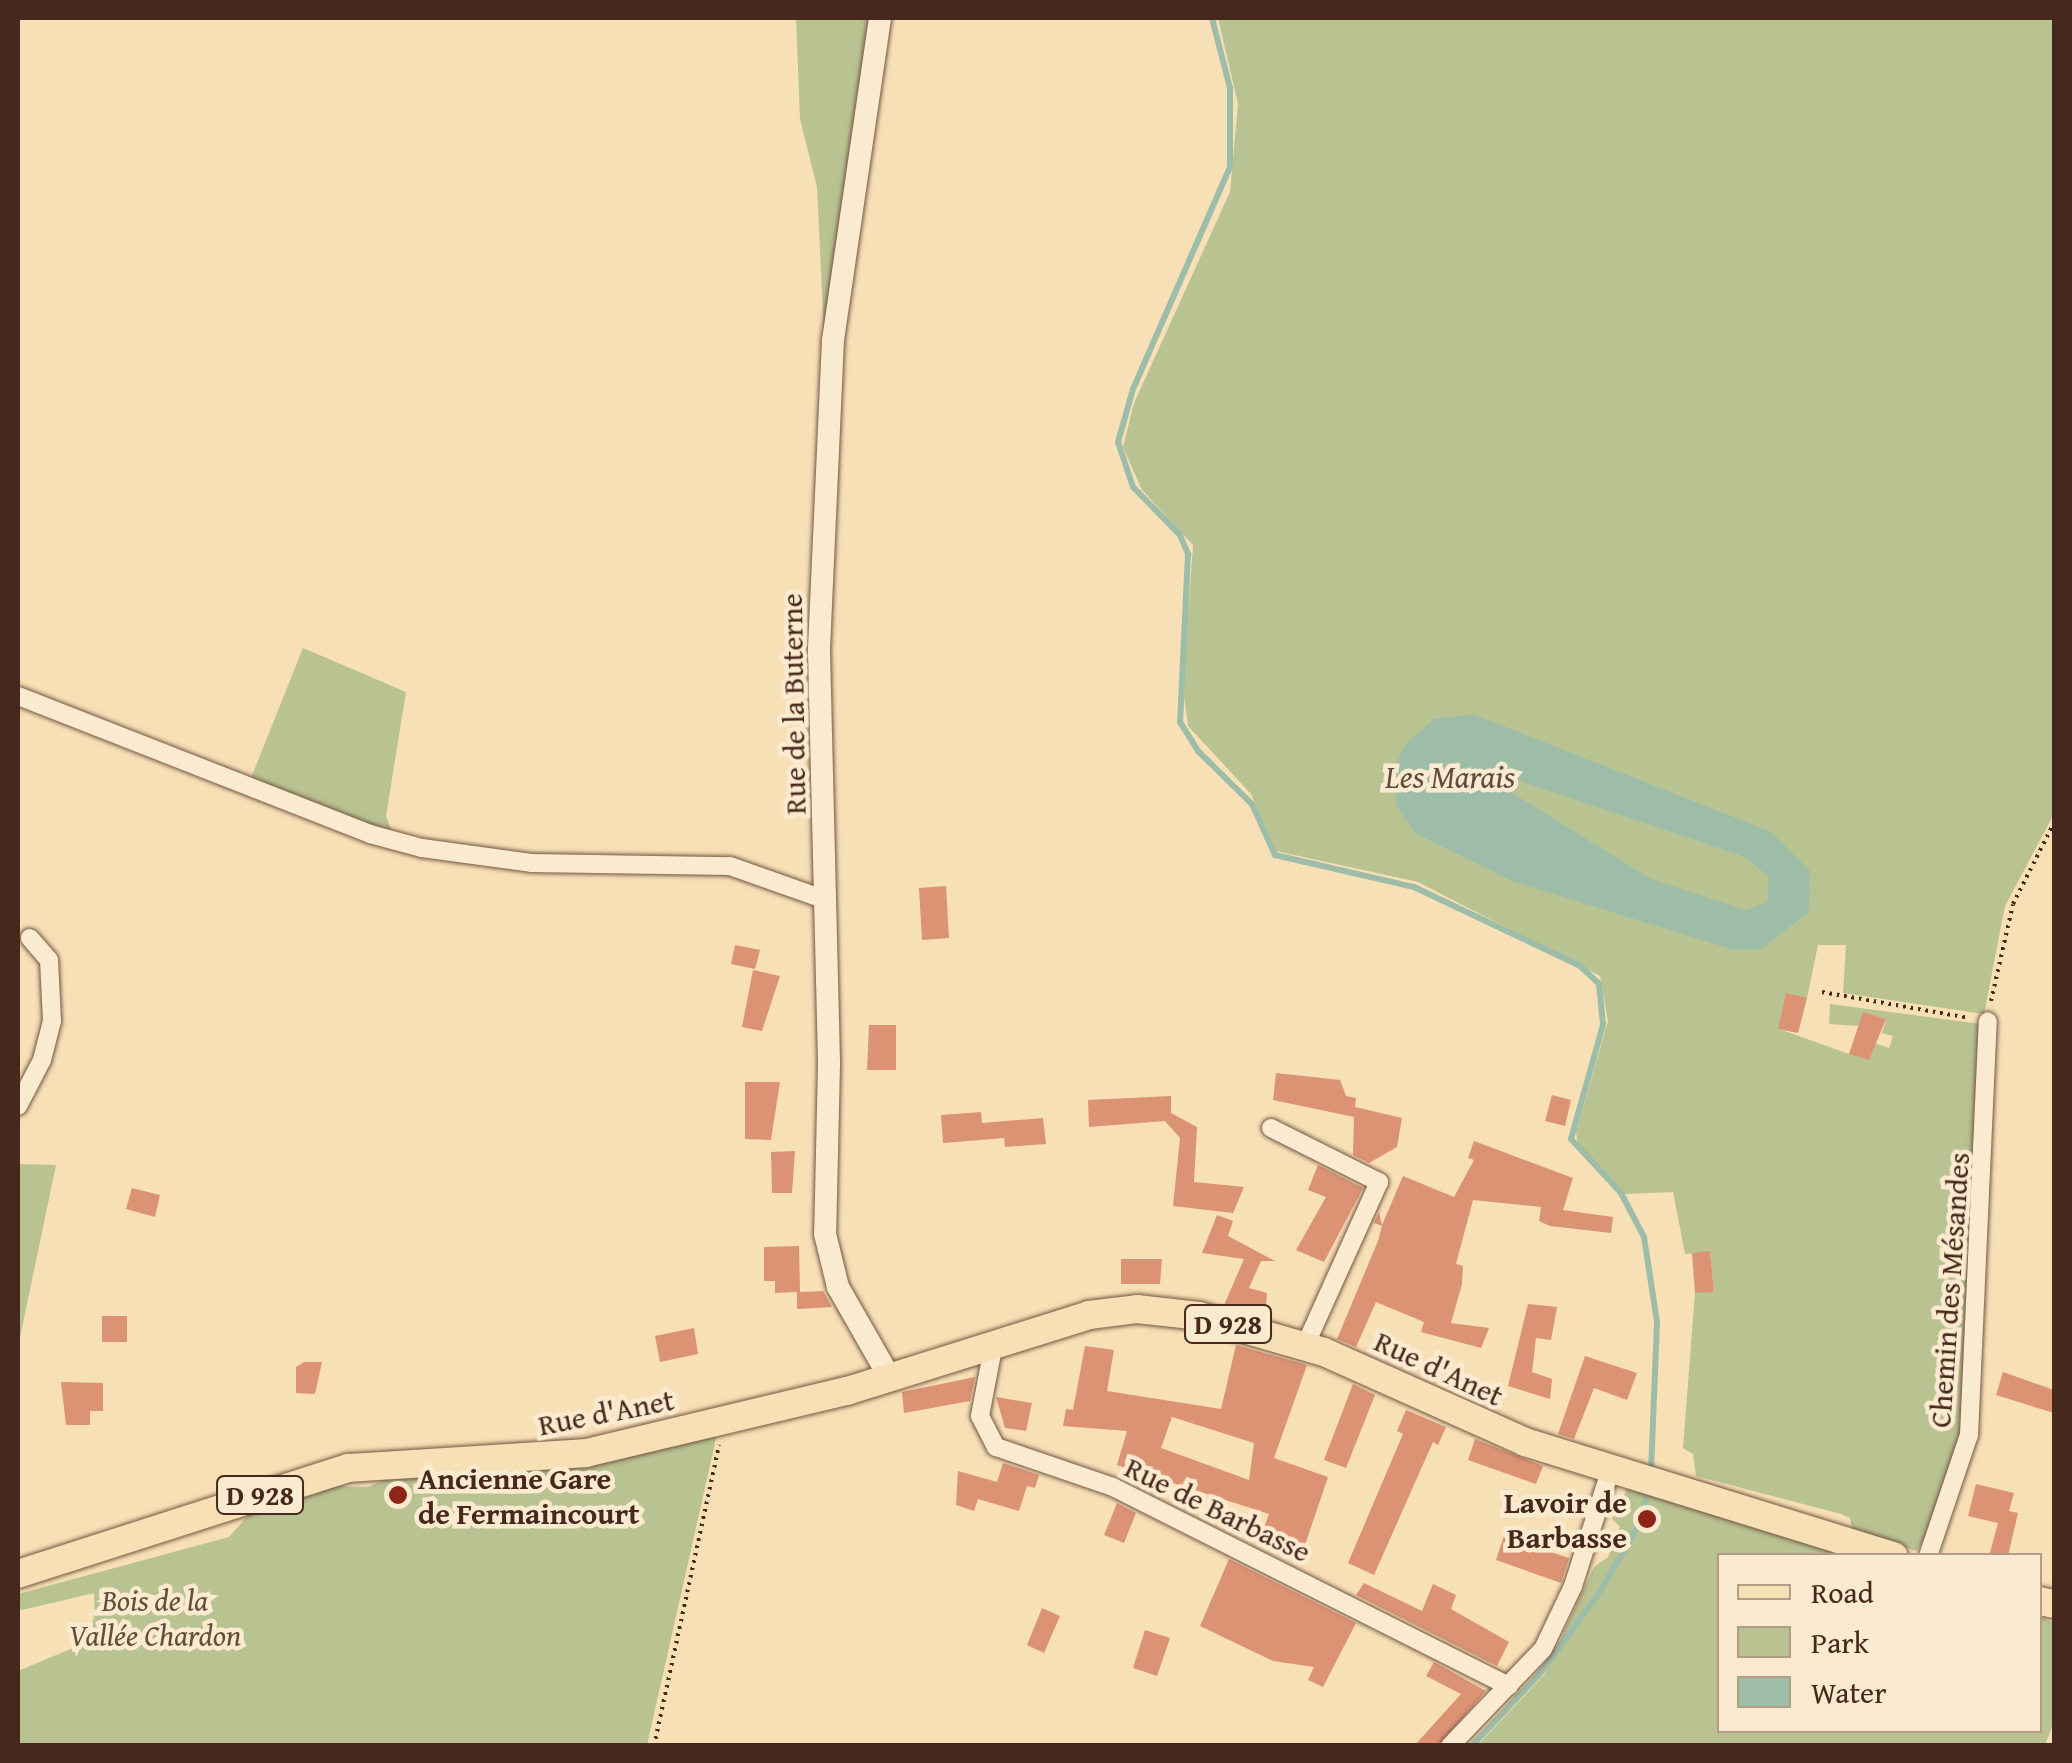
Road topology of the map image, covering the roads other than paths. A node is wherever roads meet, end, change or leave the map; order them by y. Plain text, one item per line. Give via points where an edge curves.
1 (880, 18) edge
2 (18, 696) edge
3 (826, 900) junction
4 (30, 938) dead end
5 (1988, 1021) road end
6 (18, 1106) edge
7 (1271, 1128) dead end
8 (994, 1343) junction
9 (1305, 1346) junction
10 (886, 1373) junction
11 (442, 1463) junction
12 (1621, 1471) junction
13 (1885, 1553) edge
14 (1929, 1553) edge
15 (18, 1574) edge
16 (1508, 1686) junction
17 (1450, 1746) edge

1 - 3 street, Rue de la Buterne via 828,395 819,652
2 - 3 street via 370,834 422,848 531,863 700,864 757,874
3 - 10 street, Rue de la Buterne via 825,1234 838,1287
4 - 6 street via 49,960 52,1020 42,1060
5 - 14 street, Chemin des Mésandes via 1970,1435
7 - 9 street via 1379,1182
8 - 9 main road, Rue d'Anet / D 928 via 1090,1315 1137,1309 1199,1316
8 - 10 main road, Rue d'Anet / D 928
8 - 16 street, Rue de Barbasse via 980,1416 996,1447 1113,1487
9 - 12 main road, Rue d'Anet / D 928 via 1502,1433
10 - 11 main road, Rue d'Anet / D 928
10 - 11 main road, Rue d'Anet / D 928 via 724,1421 558,1457
11 - 15 main road, Rue d'Anet / D 928 via 318,1476
12 - 13 main road, Rue d'Anet / D 928
12 - 16 street via 1560,1618 1528,1670
16 - 17 street

